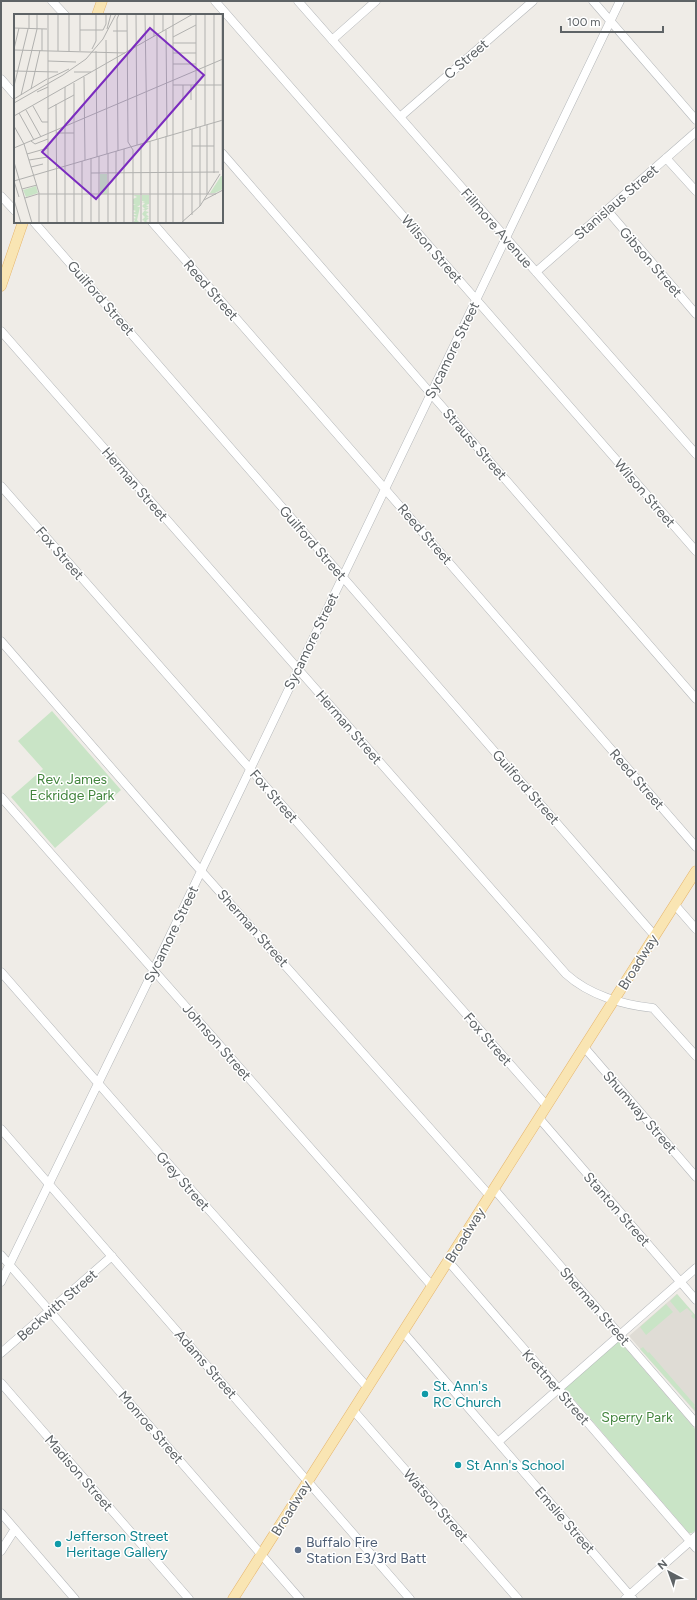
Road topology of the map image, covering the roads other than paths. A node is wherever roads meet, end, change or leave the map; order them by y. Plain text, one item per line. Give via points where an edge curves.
1 (52, 1) edge
2 (102, 1) edge
3 (215, 1) edge
4 (298, 1) edge
5 (376, 1) edge
6 (533, 1) edge
7 (593, 1) edge
8 (620, 1) edge
9 (64, 14) edge
10 (99, 14) edge
11 (610, 21) junction
12 (332, 40) junction
13 (1, 79) edge
14 (14, 94) edge
15 (400, 117) junction
16 (696, 120) edge
17 (696, 132) edge
18 (223, 154) edge
19 (666, 158) junction
20 (696, 190) edge
21 (1, 196) edge
22 (14, 210) edge
23 (607, 210) junction
24 (24, 223) edge
25 (35, 223) edge
26 (153, 223) edge
27 (506, 239) junction
28 (536, 272) junction
29 (1, 286) edge
30 (476, 300) junction
31 (696, 314) edge
32 (1, 331) edge
33 (430, 394) junction
34 (696, 454) edge
35 (1, 486) edge
36 (385, 488) junction
37 (696, 551) edge
38 (342, 576) junction
39 (1, 641) edge
40 (298, 669) junction
41 (696, 699) edge
42 (250, 768) junction
43 (1, 797) edge
44 (696, 847) edge
45 (201, 870) junction
46 (696, 871) edge
47 (675, 905) junction
48 (696, 929) edge
49 (655, 936) junction
50 (154, 969) junction
51 (1, 972) edge
52 (614, 1000) junction
53 (584, 1047) junction
54 (696, 1056) edge
55 (98, 1083) junction
56 (547, 1106) junction
57 (539, 1118) junction
58 (1, 1129) edge
59 (696, 1177) edge
60 (48, 1183) junction
61 (492, 1192) junction
62 (1, 1255) edge
63 (112, 1256) junction
64 (448, 1261) junction
65 (9, 1265) junction
66 (696, 1268) edge
67 (1, 1282) edge
68 (680, 1282) junction
69 (432, 1286) junction
70 (696, 1300) edge
71 (49, 1311) junction
72 (403, 1332) junction
73 (620, 1335) junction
74 (1, 1353) edge
75 (1, 1383) edge
76 (368, 1388) junction
77 (558, 1389) junction
78 (353, 1410) junction
79 (696, 1423) edge
80 (498, 1442) junction
81 (308, 1482) junction
82 (1, 1513) edge
83 (15, 1530) junction
84 (693, 1539) edge
85 (696, 1548) edge
86 (1, 1551) edge
87 (261, 1555) junction
88 (629, 1598) edge
89 (74, 1599) edge
90 (189, 1599) edge
91 (233, 1599) edge
92 (300, 1599) edge
93 (410, 1599) edge
94 (518, 1599) edge

1 - 9 street
2 - 10 main road
3 - 30 street, Wilson Street
4 - 12 street, Fillmore Avenue
5 - 12 street
6 - 15 street, C Street
7 - 11 street
8 - 11 street, Sycamore Street
11 - 16 street
11 - 27 street, Sycamore Street
12 - 15 street, Fillmore Avenue
13 - 14 street
15 - 27 street, Fillmore Avenue
17 - 19 street, Stanislaus Street
18 - 33 street, Strauss Street
19 - 20 street
19 - 23 street, Stanislaus Street
21 - 22 street
23 - 28 street, Stanislaus Street
23 - 31 street, Gibson Street
24 - 29 main road
25 - 38 street, Guilford Street
26 - 36 street, Reed Street
27 - 28 street, Fillmore Avenue
27 - 30 street, Sycamore Street
28 - 34 street, Fillmore Avenue
30 - 33 street, Sycamore Street
30 - 37 street, Wilson Street
32 - 40 street, Herman Street
33 - 36 street, Sycamore Street
33 - 41 street, Strauss Street
35 - 42 street, Fox Street
36 - 38 street, Sycamore Street
36 - 44 street, Reed Street
38 - 40 street, Sycamore Street
38 - 49 street, Guilford Street
39 - 45 street, Sherman Street
40 - 42 street, Sycamore Street
40 - 52 street, Herman Street via 566,974 582,986
42 - 45 street, Sycamore Street
42 - 56 street, Fox Street
43 - 50 street, Johnson Street
45 - 50 street, Sycamore Street
45 - 61 street, Sherman Street
46 - 47 main road, Broadway
47 - 48 street
47 - 49 main road, Broadway
49 - 52 main road, Broadway
50 - 55 street, Sycamore Street
50 - 69 street, Johnson Street
51 - 55 street, Grey Street
52 - 53 main road, Broadway
52 - 54 street, Herman Street via 628,1005 653,1008
53 - 56 main road, Broadway
53 - 59 street, Shumway Street
55 - 60 street, Sycamore Street
55 - 76 street, Grey Street
56 - 57 main road, Broadway
57 - 61 main road, Broadway
57 - 68 street, Stanton Street
58 - 60 street, Adams Street
60 - 63 street, Adams Street
60 - 65 street, Sycamore Street
61 - 64 main road, Broadway
61 - 73 street, Sherman Street
62 - 65 street, Monroe Street
63 - 71 street, Beckwith Street
63 - 81 street, Adams Street
64 - 69 main road, Broadway
64 - 77 street, Krettner Street
65 - 67 street, Sycamore Street
65 - 71 street, Monroe Street
66 - 68 street
68 - 70 street, Stanton Street
68 - 73 street
69 - 72 main road, Broadway
71 - 74 street, Beckwith Street
71 - 87 street, Monroe Street
72 - 76 main road, Broadway
72 - 80 street, Emslie Street
73 - 77 street
73 - 79 street, Sherman Street
75 - 90 street, Madison Street
76 - 78 main road, Broadway
77 - 80 street
77 - 84 street, Krettner Street
78 - 81 main road, Broadway
78 - 94 street, Watson Street
80 - 88 street, Emslie Street
81 - 87 main road, Broadway
81 - 93 street, Adams Street
82 - 83 street
83 - 86 street
83 - 89 street
84 - 85 street, Krettner Street
84 - 88 street
87 - 91 main road, Broadway
87 - 92 street, Monroe Street

